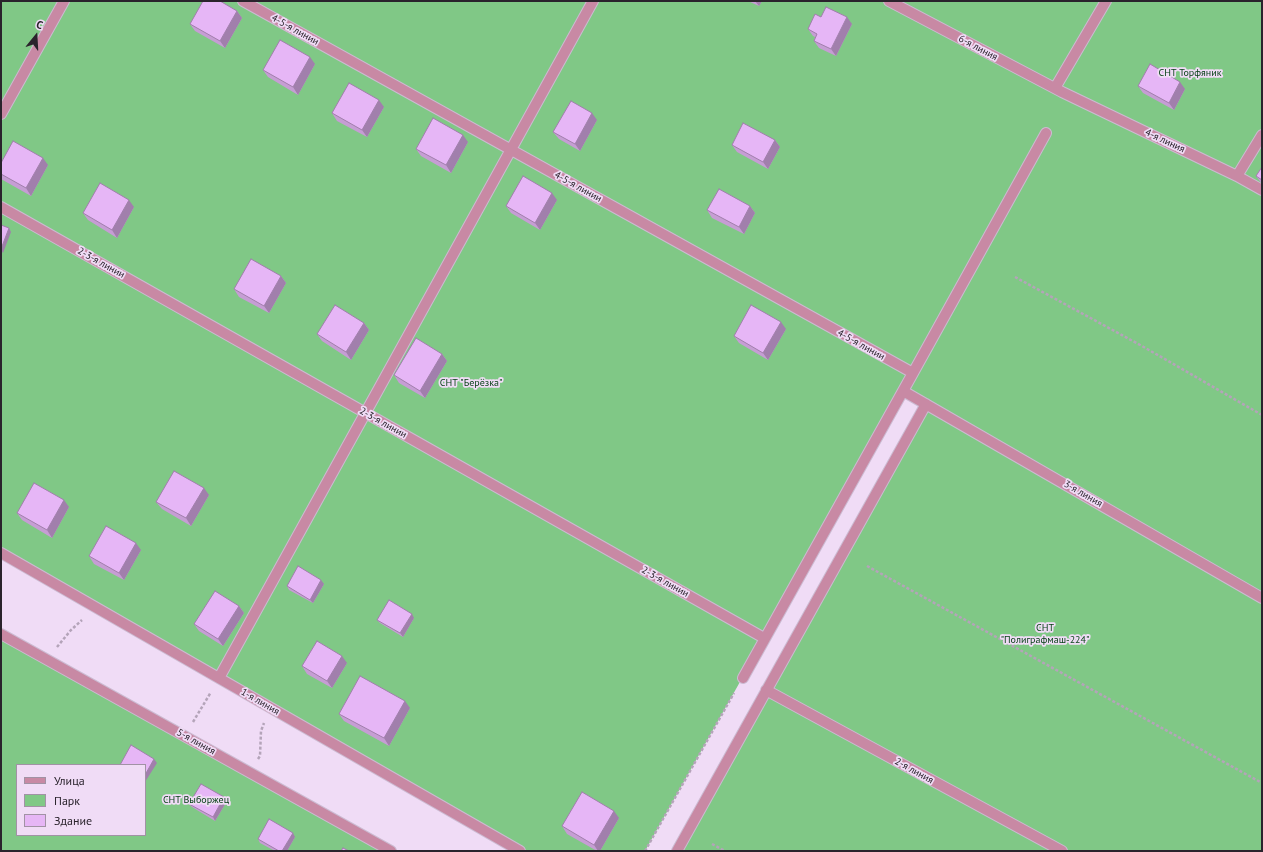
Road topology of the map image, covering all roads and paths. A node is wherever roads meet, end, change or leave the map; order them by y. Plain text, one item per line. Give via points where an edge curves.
1 (64, 1) edge
2 (243, 1) edge
3 (594, 1) edge
4 (890, 1) edge
5 (1106, 1) edge
6 (1056, 88) junction
7 (1066, 94) joint
8 (1, 114) edge
9 (1046, 133) dead end
10 (1262, 135) edge
11 (511, 150) junction
12 (1237, 176) junction
13 (1262, 190) edge
14 (1, 207) edge
15 (1015, 277) dead end
16 (913, 373) junction
17 (903, 390) junction
18 (926, 404) junction
19 (366, 413) junction
20 (1262, 415) edge
21 (1, 553) edge
22 (867, 566) dead end
23 (1262, 598) edge
24 (97, 608) junction
25 (1, 634) edge
26 (764, 638) junction
27 (48, 660) junction
28 (219, 678) junction
29 (742, 678) joint
30 (766, 690) junction
31 (277, 712) junction
32 (184, 736) junction
33 (244, 769) junction
34 (1262, 783) edge
35 (712, 844) dead end
36 (392, 851) edge
37 (520, 851) edge
38 (645, 851) edge
39 (677, 851) edge
40 (725, 851) edge
41 (1062, 851) edge

1 - 8 street
2 - 11 street, 4-5-я линии
3 - 11 street
4 - 6 street, 6-я линия
5 - 6 street
6 - 7 street, 6-я линия
7 - 12 street, 4-я линия
9 - 16 street
10 - 12 street
11 - 16 street, 4-5-я линии
11 - 19 street
12 - 13 street, 4-я линия
14 - 19 street, 2-3-я линии
15 - 20 path
16 - 17 street
17 - 18 street, 3-я линия
17 - 26 street
18 - 23 street, 3-я линия
18 - 30 street
19 - 26 street, 2-3-я линии
19 - 28 street
21 - 24 street, 1-я линия
22 - 34 path
24 - 27 path via 71,630
24 - 28 street, 1-я линия
25 - 27 street, 5-я линия
26 - 29 street
27 - 32 street, 5-я линия
28 - 31 street, 1-я линия
28 - 32 path
29 - 38 path
30 - 39 street
30 - 41 street, 2-я линия
31 - 33 path via 263,723 260,756 256,762
31 - 37 street, 1-я линия
32 - 33 street, 5-я линия
33 - 36 street, 5-я линия
35 - 40 path

